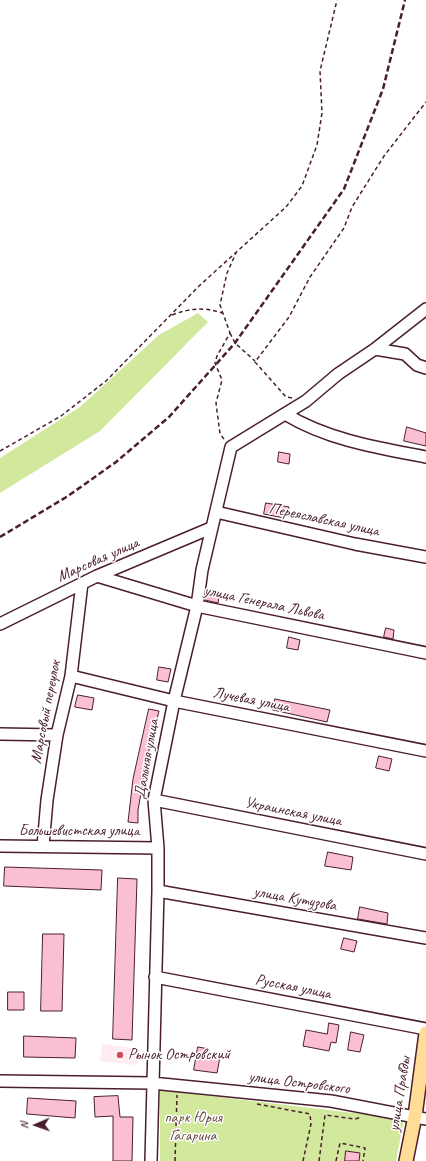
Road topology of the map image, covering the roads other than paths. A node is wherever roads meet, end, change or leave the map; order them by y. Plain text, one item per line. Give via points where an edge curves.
1 (426, 309) edge
2 (375, 349) junction
3 (426, 368) edge
4 (285, 414) junction
5 (426, 457) edge
6 (216, 512) junction
7 (211, 528) junction
8 (426, 557) edge
9 (97, 576) junction
10 (82, 583) junction
11 (197, 606) junction
12 (0, 624) edge
13 (426, 653) edge
14 (71, 676) junction
15 (174, 700) junction
16 (0, 734) edge
17 (57, 735) junction
18 (426, 751) edge
19 (154, 800) junction
20 (0, 846) edge
21 (43, 846) junction
22 (158, 848) junction
23 (426, 854) edge
24 (158, 892) junction
25 (426, 938) edge
26 (155, 977) junction
27 (426, 1029) edge
28 (426, 1033) edge
29 (0, 1081) edge
30 (152, 1083) junction
31 (420, 1118) edge
32 (151, 1161) edge
33 (406, 1161) edge

1 - 2 street
2 - 3 street via 405,354 417,365
2 - 4 street
4 - 5 street via 304,426 359,444
4 - 6 street, Дальняя улица via 231,447
6 - 7 street, Дальняя улица
6 - 8 street, Переяславская улица via 355,544
7 - 9 street, Марсовая улица
7 - 11 street, Дальняя улица
9 - 10 street, Марсовая улица
9 - 11 street, улица Генерала Львова
10 - 12 street, Марсовая улица
10 - 14 street, Марсовый переулок
11 - 13 street, улица Генерала Львова
11 - 15 street, Дальняя улица
14 - 15 street, Лучевая улица
14 - 17 street, Марсовый переулок
15 - 18 street, Лучевая улица
15 - 19 street, Дальняя улица
16 - 17 street
17 - 21 street, Марсовый переулок
19 - 22 street, Дальняя улица
19 - 23 street, Украинская улица
20 - 21 street, Большевистская улица
21 - 22 street, Большевистская улица
22 - 24 street, Дальняя улица
24 - 25 street, улица Кутузова
24 - 26 street, Дальняя улица
26 - 27 street, Русская улица
26 - 30 street, Дальняя улица
28 - 31 main road, улица Правды
29 - 30 street, улица Островского
30 - 31 street, улица Островского via 331,1101
30 - 32 street, Дальняя улица
31 - 33 main road, улица Правды

